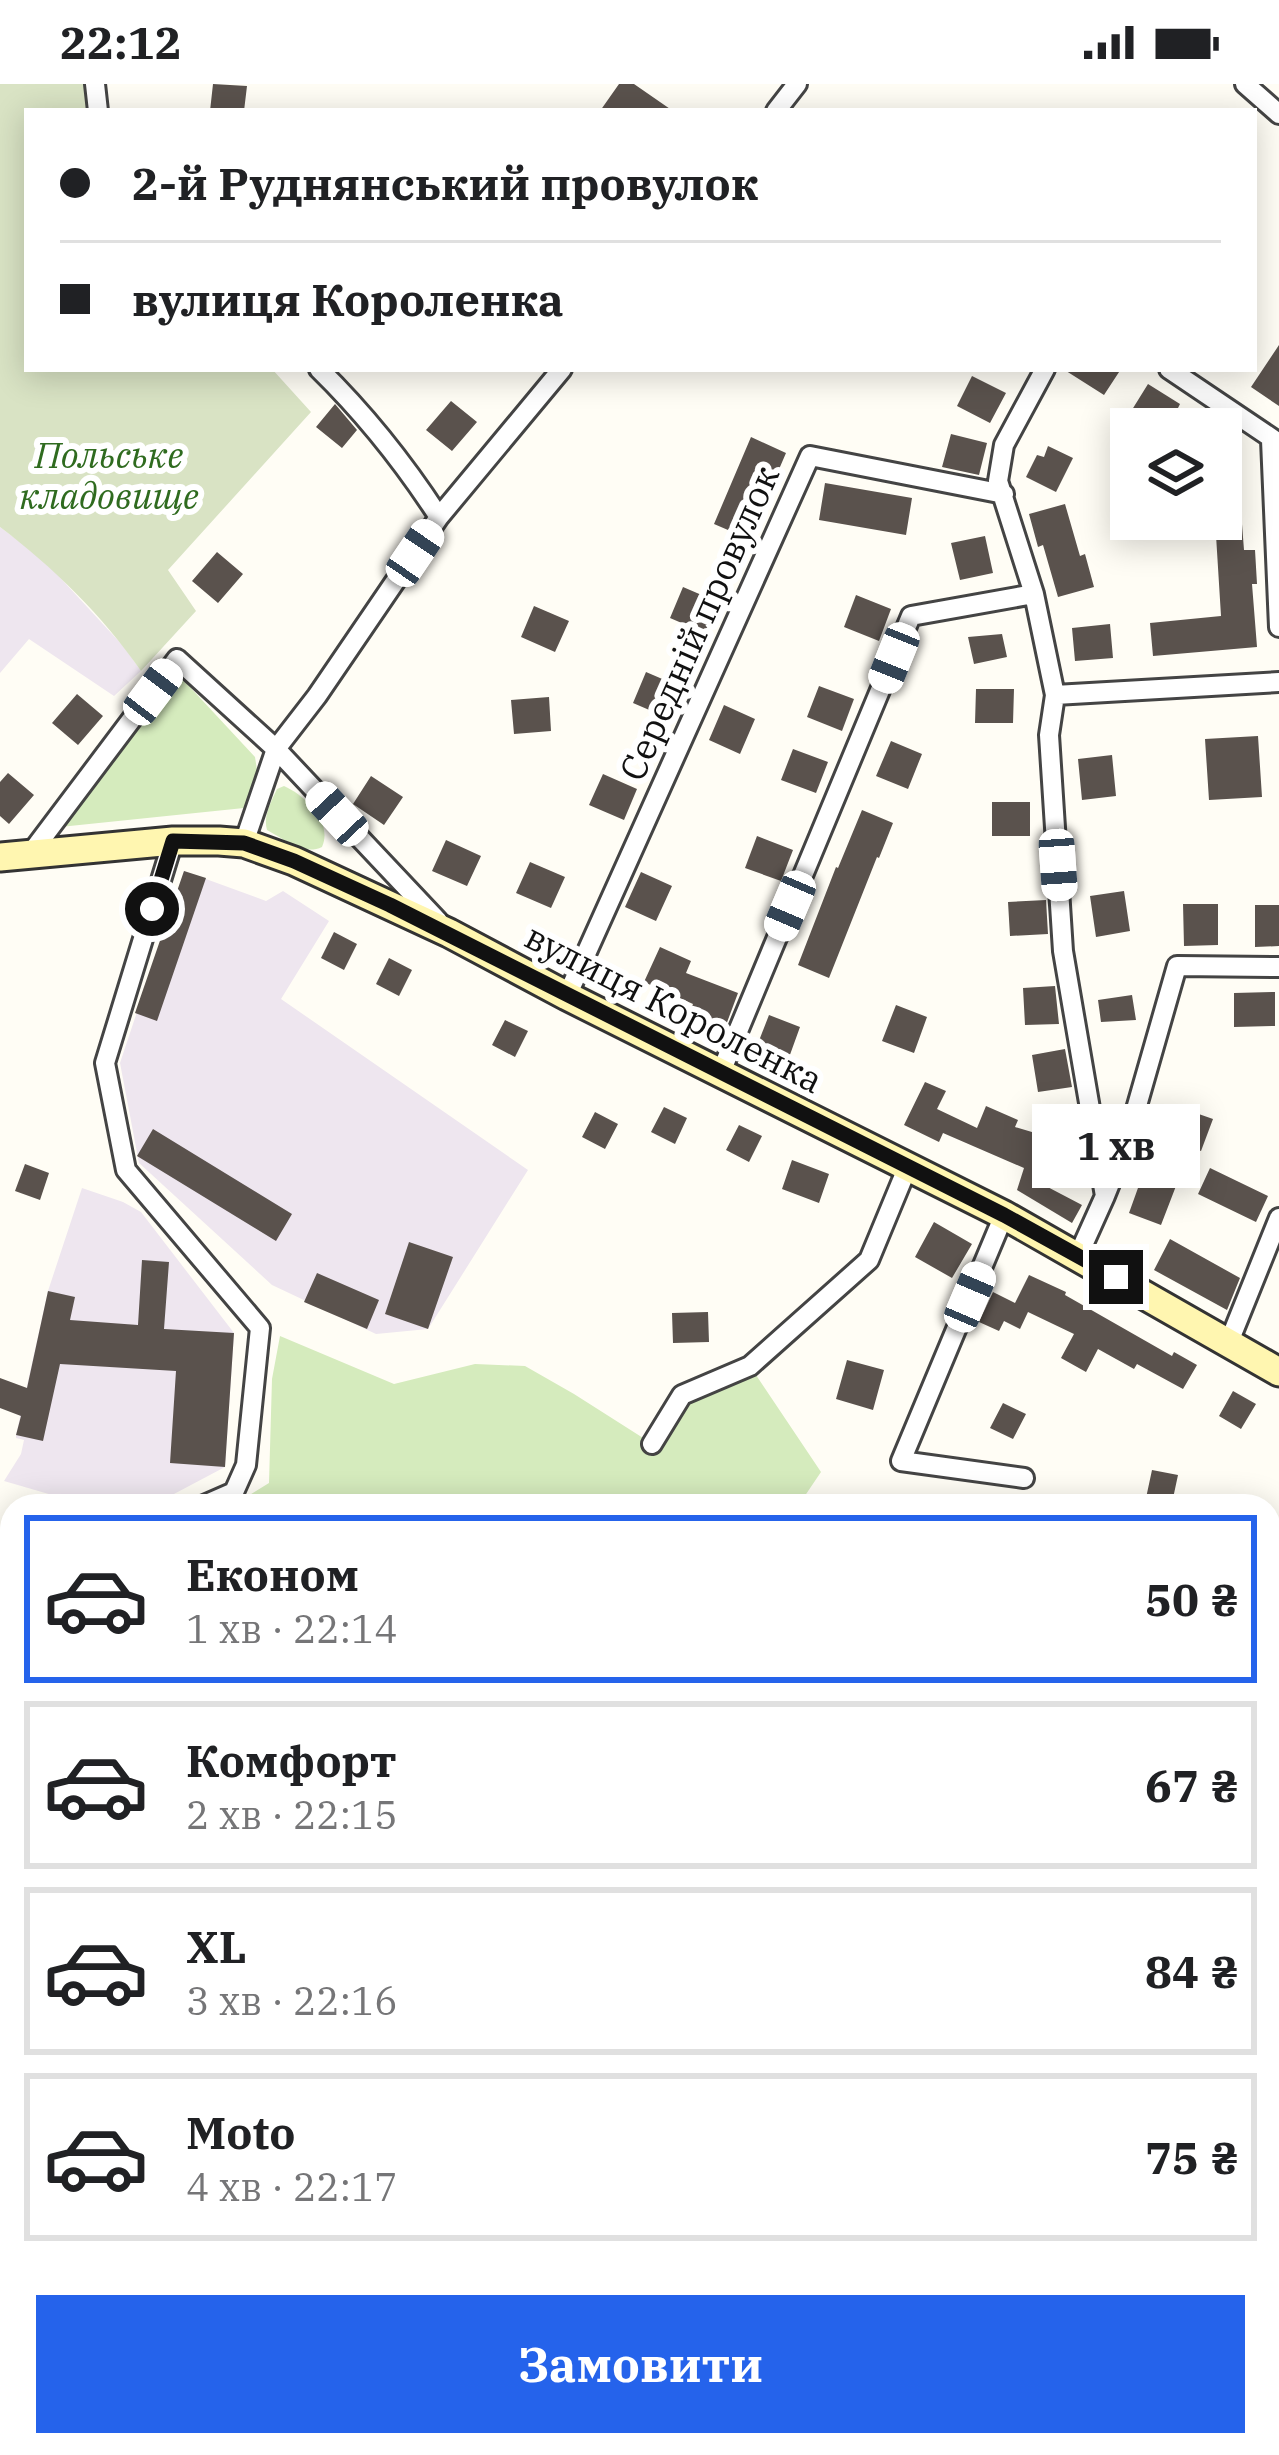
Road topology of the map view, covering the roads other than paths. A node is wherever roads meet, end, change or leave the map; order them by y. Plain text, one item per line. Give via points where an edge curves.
1 (797, 84) edge
2 (1245, 84) edge
3 (778, 108) edge
4 (1279, 114) edge
5 (322, 372) edge
6 (560, 372) edge
7 (1043, 372) edge
8 (1173, 372) edge
9 (1275, 442) edge
10 (1004, 494) junction
11 (439, 517) junction
12 (1034, 594) junction
13 (1279, 627) edge
14 (1279, 682) edge
15 (1055, 695) junction
16 (277, 749) junction
17 (173, 841) junction
18 (244, 843) junction
19 (32, 853) junction
20 (0, 858) edge
21 (449, 933) junction
22 (1279, 967) edge
23 (567, 996) junction
24 (721, 1072) junction
25 (908, 1166) junction
26 (1105, 1196) junction
27 (1004, 1215) junction
28 (1279, 1218) edge
29 (1078, 1256) junction
30 (1229, 1342) junction
31 (1279, 1372) edge
32 (652, 1444) dead end
33 (1024, 1478) dead end
34 (229, 1494) edge

1 - 3 street
2 - 4 street
5 - 11 street via 407,467
6 - 11 street
7 - 10 street via 1004,446
8 - 9 street
9 - 13 street
10 - 12 street
10 - 23 street, Середній провулок via 810,457
11 - 16 street
12 - 15 street
12 - 24 street via 911,616
14 - 15 street
15 - 26 street via 1049,735 1064,951
16 - 18 street
16 - 19 street via 177,659
16 - 21 street
17 - 18 street, вулиця Короленка
17 - 19 street, вулиця Короленка
17 - 34 street via 105,1064 126,1170 260,1328 246,1465
18 - 21 street, вулиця Короленка
19 - 20 street, вулиця Короленка
21 - 23 street, вулиця Короленка
22 - 26 street via 1177,966
23 - 24 street, вулиця Короленка
24 - 25 street, вулиця Короленка
25 - 27 street, вулиця Короленка
25 - 32 street via 869,1261 750,1366 682,1395
26 - 29 street
27 - 29 street, вулиця Короленка
27 - 33 street via 901,1461
28 - 30 street
29 - 30 street, вулиця Короленка
30 - 31 street, вулиця Короленка

